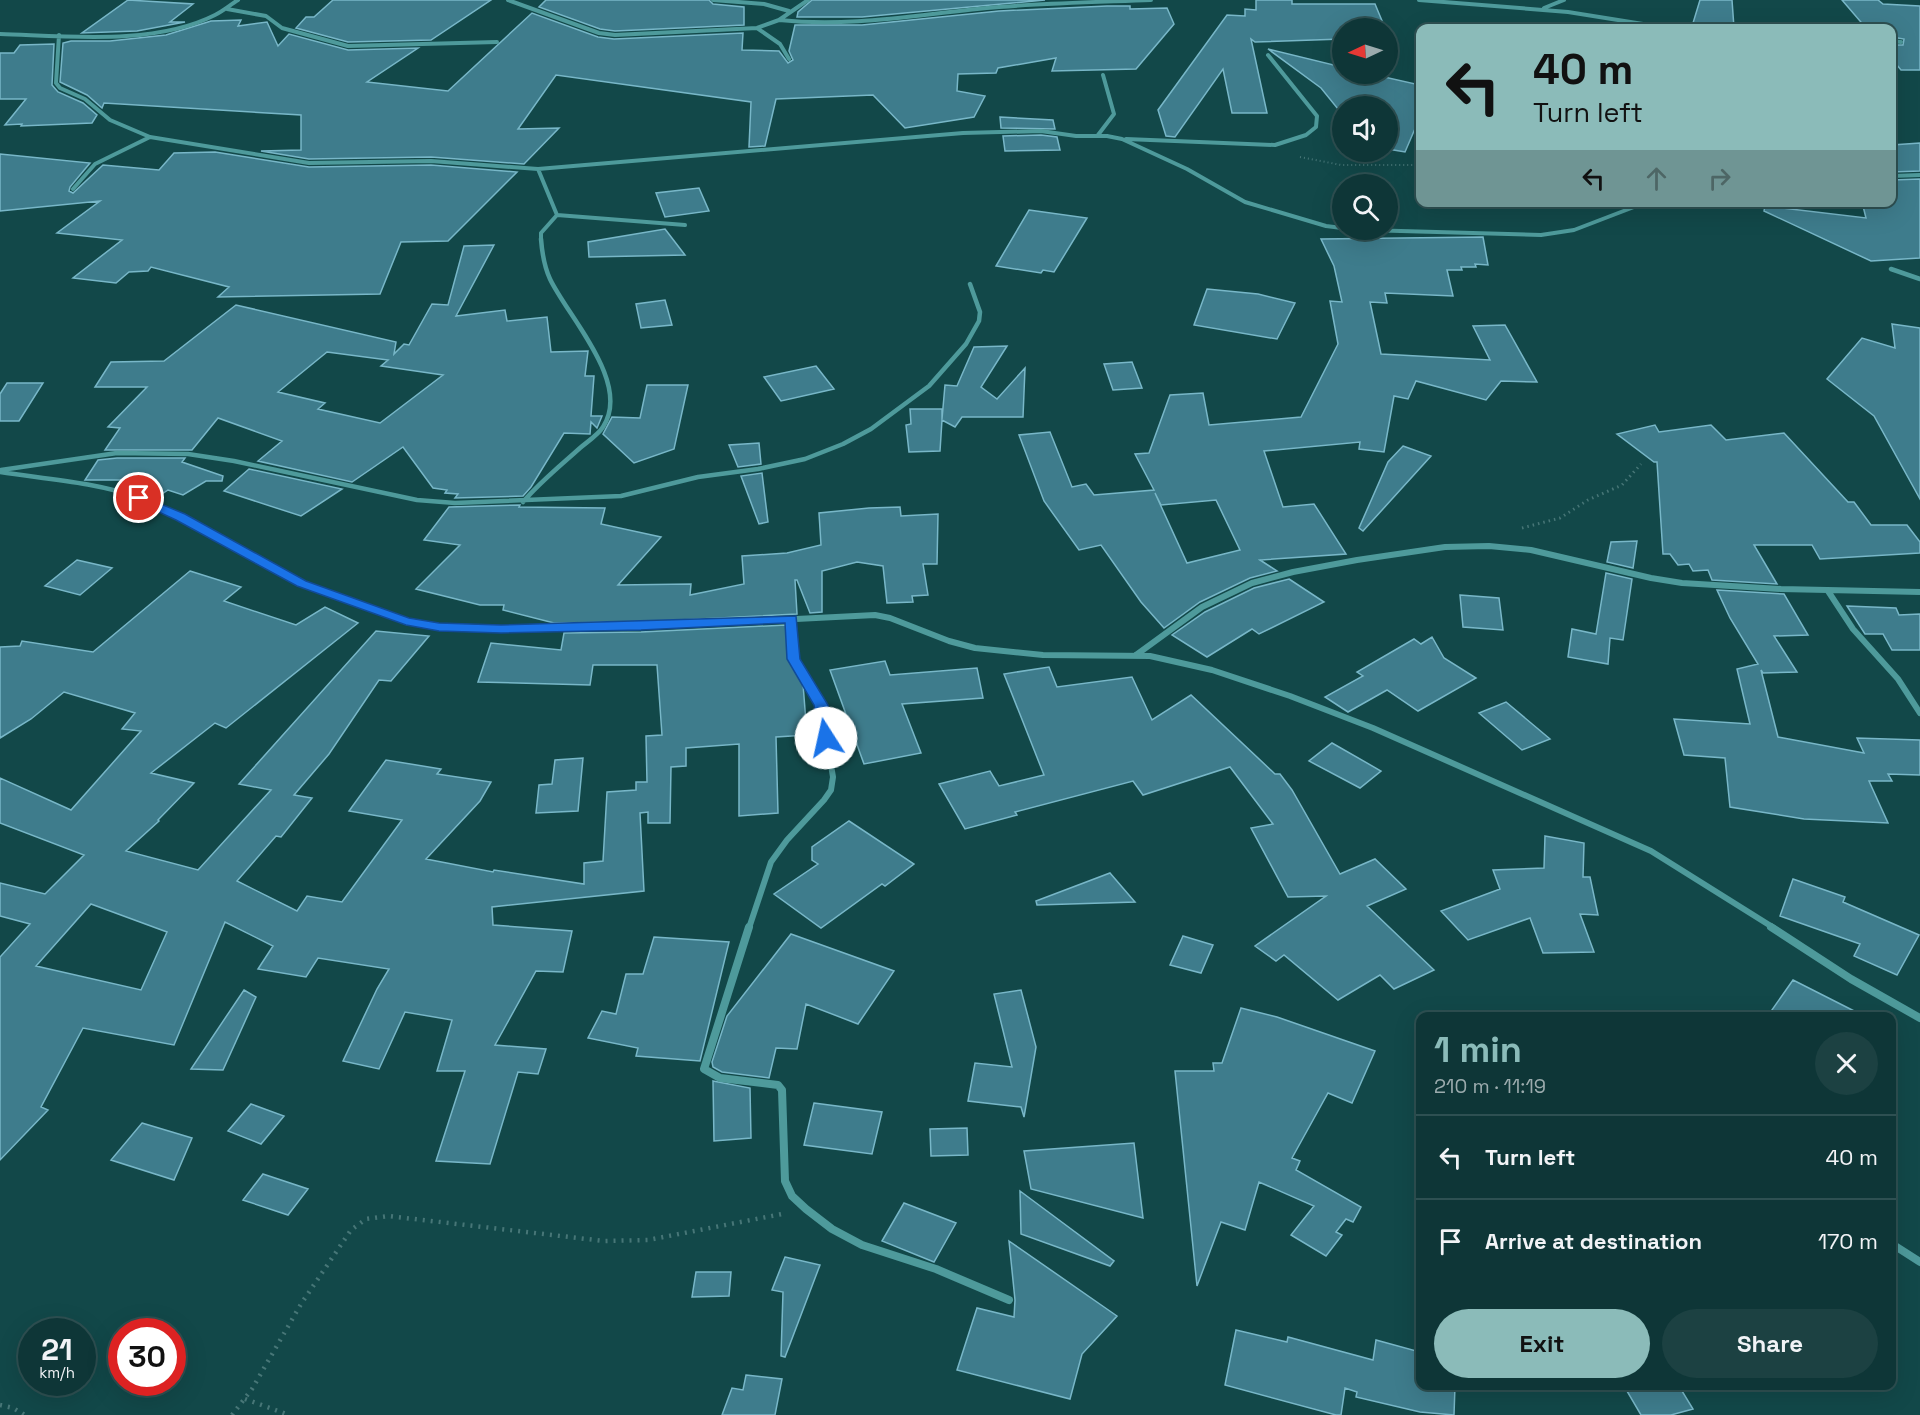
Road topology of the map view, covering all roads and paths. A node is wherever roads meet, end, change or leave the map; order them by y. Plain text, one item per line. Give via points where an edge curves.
1 (238, 0) edge
2 (508, 0) edge
3 (713, 0) edge
4 (808, 0) edge
5 (1151, 0) edge
6 (1419, 0) edge
7 (1564, 0) edge
8 (227, 9) junction
9 (1540, 9) junction
10 (789, 11) junction
11 (779, 20) junction
12 (1641, 24) edge
13 (757, 28) junction
14 (0, 34) edge
15 (59, 35) junction
16 (1896, 41) edge
17 (497, 42) dead end
18 (1901, 42) dead end
19 (1268, 55) dead end
20 (789, 59) dead end
21 (1103, 75) dead end
22 (1098, 135) junction
23 (150, 137) junction
24 (1122, 139) junction
25 (1275, 145) junction
26 (1416, 165) edge
27 (538, 169) junction
28 (1920, 175) edge
29 (1896, 176) edge
30 (73, 189) dead end
31 (1634, 207) edge
32 (557, 215) junction
33 (685, 225) dead end
34 (1332, 227) edge
35 (1398, 231) edge
36 (1891, 269) dead end
37 (1920, 279) edge
38 (970, 284) dead end
39 (1641, 464) dead end
40 (0, 471) edge
41 (523, 502) junction
42 (1513, 547) junction
43 (1828, 591) junction
44 (1920, 592) edge
45 (791, 619) junction
46 (1136, 655) junction
47 (1920, 713) edge
48 (1920, 1018) edge
49 (806, 1209) junction
50 (1896, 1247) edge
51 (1920, 1262) edge
52 (1010, 1300) dead end
53 (245, 1399) junction
54 (0, 1406) edge
55 (25, 1415) edge
56 (232, 1415) edge
57 (289, 1415) edge

1 - 8 street
2 - 13 street via 606,35
3 - 10 street via 764,4
4 - 10 street
5 - 11 street via 1005,7 884,21
6 - 9 street
7 - 9 street
8 - 15 street via 164,31
8 - 17 street via 259,14 299,34 348,46
9 - 12 street
10 - 11 street
11 - 13 street
13 - 20 street via 781,43
14 - 15 street
15 - 23 street via 55,77 60,88 85,99 110,120
16 - 18 street
19 - 25 street via 1318,123 1306,135
21 - 22 street via 1114,114
22 - 24 street
22 - 27 street via 1041,131 963,133
23 - 27 street via 309,163 431,161
23 - 30 street via 95,164
24 - 25 street
24 - 34 street via 1245,202
25 - 26 path via 1307,161
27 - 32 street
28 - 29 street
31 - 35 street via 1574,230 1541,235
32 - 33 street
32 - 41 street via 541,233 543,259 551,280 603,365 612,412 603,428 538,484
36 - 37 street
38 - 41 street via 980,312 966,345 929,386 887,420 843,444 781,465 698,477 621,496
39 - 42 path via 1622,485 1560,518 1520,529
40 - 41 street via 117,453 188,454 417,500
40 - 45 street via 83,484 139,498 302,583 406,621 439,627 501,629
42 - 43 street via 1672,582
42 - 46 street via 1420,551 1268,578 1202,608
43 - 44 street
43 - 47 street
45 - 46 street via 875,615 975,648 1043,655
45 - 49 street via 794,659 821,705 831,790 771,862 704,1069 720,1078 778,1086 782,1090 785,1181 792,1196
46 - 48 street via 1191,664 1290,696 1449,760 1651,851 1818,959
49 - 52 street via 862,1245 936,1269
49 - 53 path via 637,1241 603,1241 388,1216 366,1219 351,1230 301,1304
50 - 51 street
53 - 56 path
53 - 57 path
54 - 55 path

